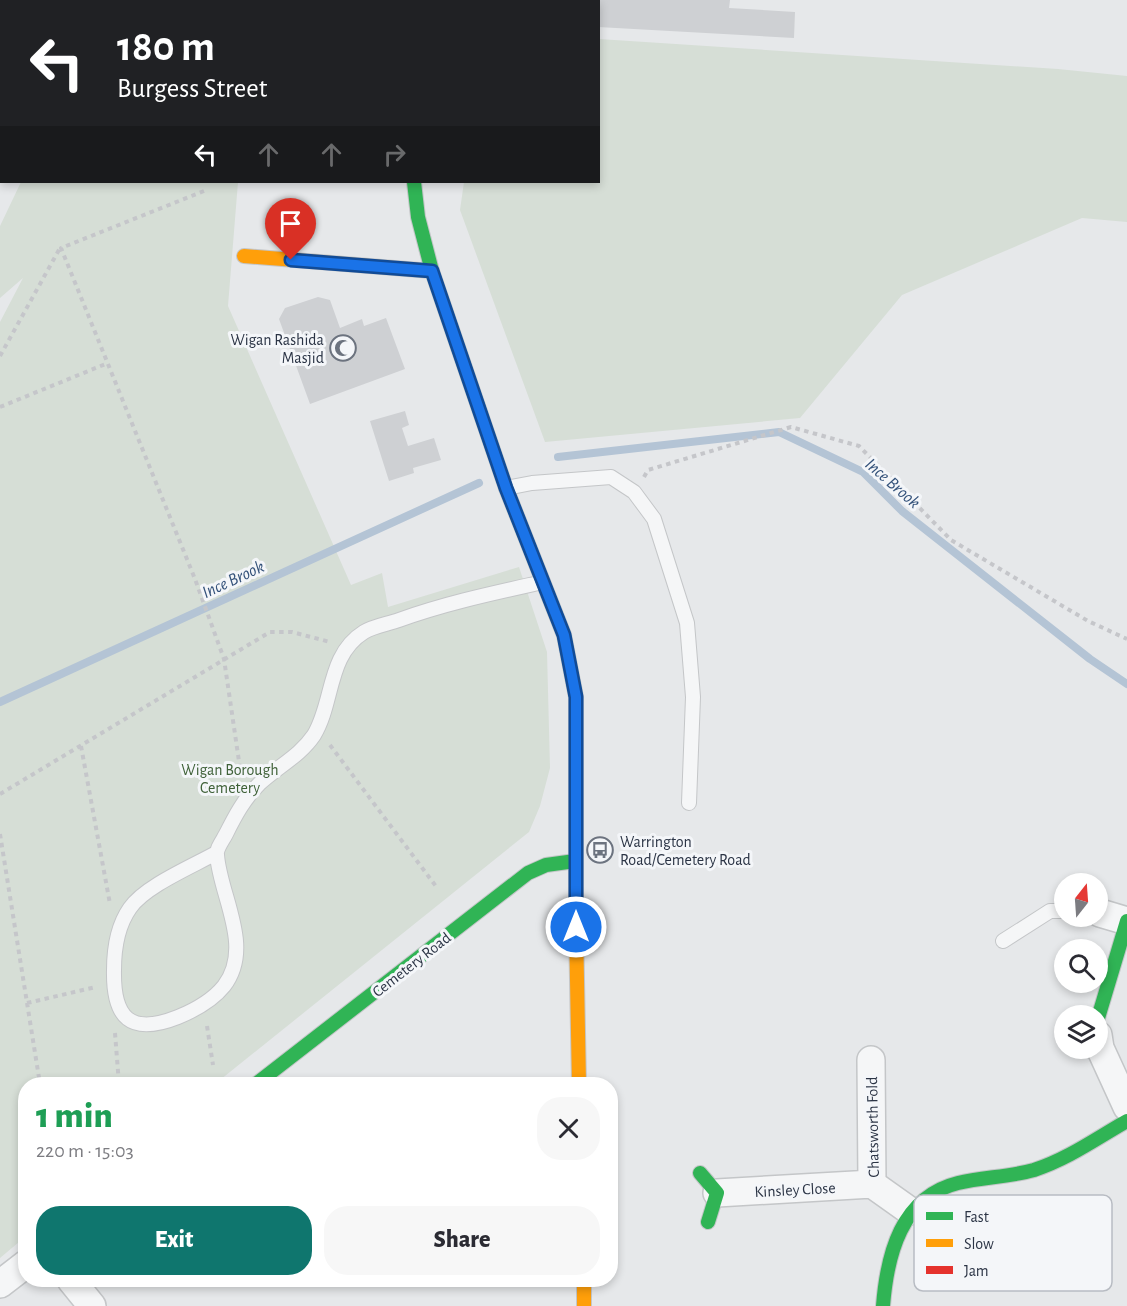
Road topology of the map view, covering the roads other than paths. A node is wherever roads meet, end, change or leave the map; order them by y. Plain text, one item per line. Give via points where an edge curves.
1 (414, 183) edge
2 (244, 256) dead end
3 (432, 271) junction
4 (506, 488) junction
5 (543, 582) junction
6 (689, 803) dead end
7 (216, 853) junction
8 (575, 861) junction
9 (1054, 911) edge
10 (1108, 916) edge
11 (1127, 921) edge
12 (1003, 941) dead end
13 (1102, 1005) edge
14 (1105, 1059) edge
15 (870, 1060) dead end
16 (265, 1077) edge
17 (579, 1077) edge
18 (1127, 1107) edge
19 (1127, 1121) edge
20 (709, 1183) joint
21 (872, 1184) junction
22 (932, 1195) edge
23 (914, 1208) edge
24 (910, 1211) junction
25 (708, 1222) dead end
26 (18, 1270) edge
27 (0, 1284) edge
28 (77, 1287) edge
29 (584, 1287) edge
30 (92, 1306) edge
31 (584, 1306) edge
32 (883, 1306) edge

1 - 3 street
2 - 3 street
3 - 4 street
4 - 5 street
4 - 6 lane via 611,477 634,492 654,519 687,623 693,697
5 - 7 lane via 443,604 364,632 348,648 335,671 314,734 244,801
5 - 8 street via 564,635 576,697
7 - 7 lane via 131,906 116,942 113,989 122,1014 135,1023 164,1023 203,1004 225,984 236,940
8 - 16 street, Cemetery Road via 546,865 528,873
8 - 17 street
9 - 12 lane
10 - 11 street
11 - 13 street
14 - 18 street
15 - 21 street, Chatsworth Fold
19 - 22 street via 1034,1169 954,1185
20 - 21 street, Kinsley Close
20 - 25 street, Kinsley Close
21 - 24 street, Chatsworth Fold
23 - 24 street
24 - 32 street via 888,1267
26 - 27 street
28 - 30 street
29 - 31 street

